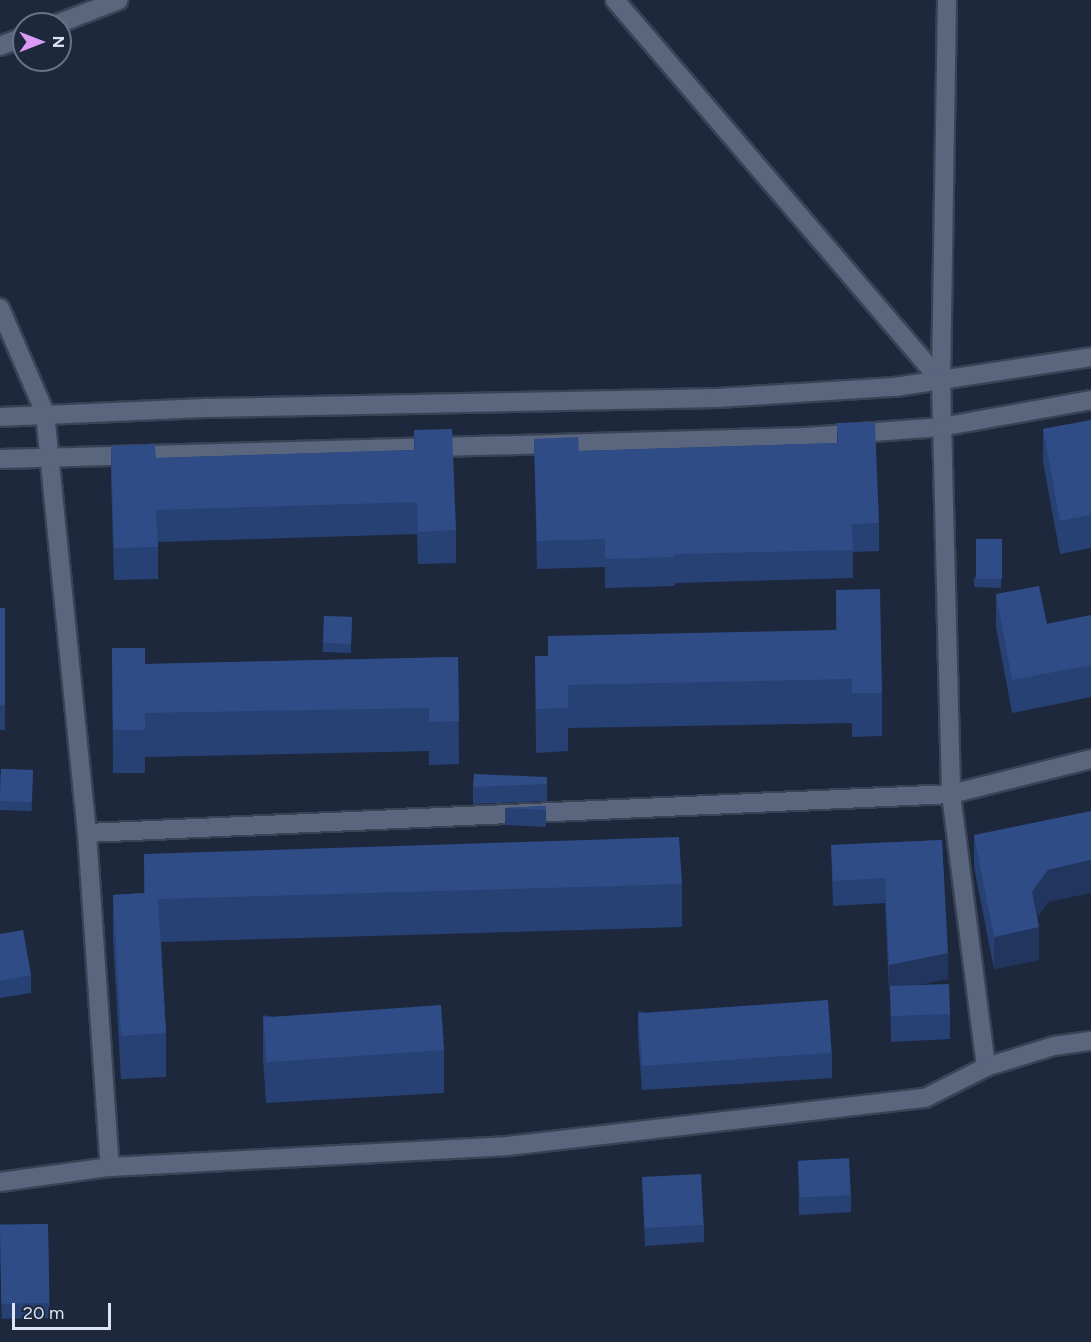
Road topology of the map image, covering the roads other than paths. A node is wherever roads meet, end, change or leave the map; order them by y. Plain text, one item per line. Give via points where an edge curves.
1 (119, 0) edge
2 (615, 0) edge
3 (947, 0) edge
4 (72, 18) edge
5 (0, 308) edge
6 (1091, 357) edge
7 (940, 381) junction
8 (1091, 400) edge
9 (45, 413) junction
10 (0, 417) edge
11 (941, 427) junction
12 (47, 455) junction
13 (0, 459) edge
14 (1091, 759) edge
15 (951, 794) junction
16 (87, 833) junction
17 (1091, 1041) edge
18 (986, 1067) junction
19 (110, 1167) junction
20 (0, 1182) edge

1 - 4 street
2 - 7 street
3 - 7 street
5 - 9 street
6 - 7 street
7 - 9 street via 718,398
7 - 11 street
8 - 11 street
9 - 10 street
9 - 12 street
11 - 12 street via 806,437
11 - 15 street
12 - 13 street
12 - 16 street
14 - 15 street
15 - 16 street
15 - 18 street
16 - 19 street
17 - 18 street via 1054,1046
18 - 19 street via 925,1098 531,1143
19 - 20 street

